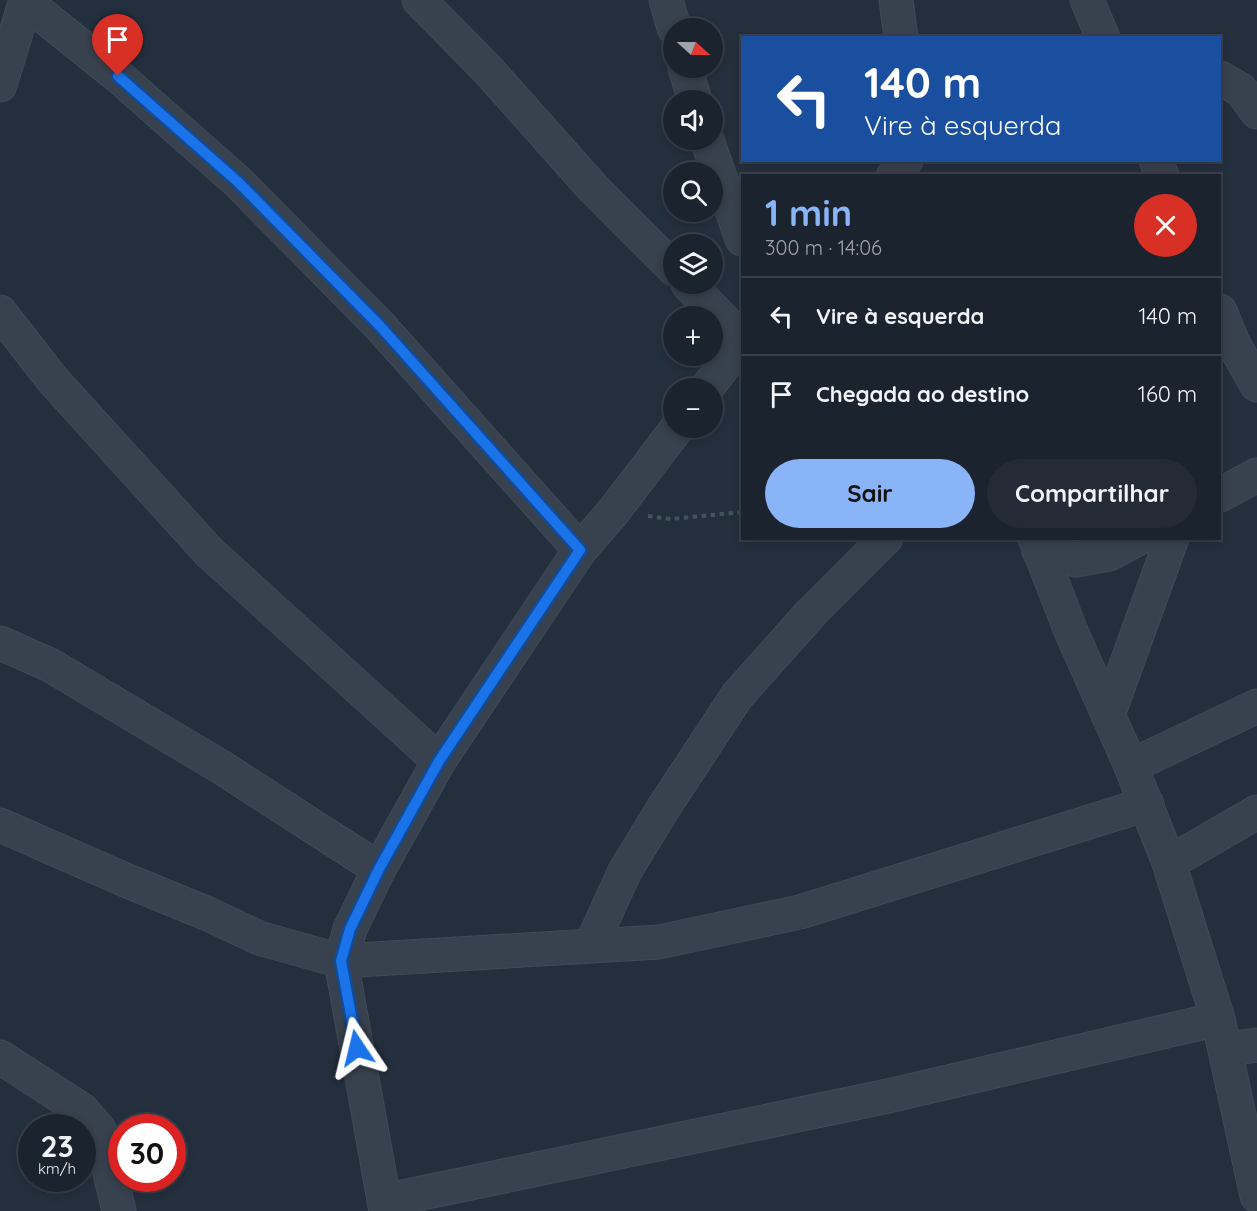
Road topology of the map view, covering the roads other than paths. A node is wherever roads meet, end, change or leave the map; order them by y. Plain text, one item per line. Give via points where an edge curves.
1 (419, 0) edge
2 (666, 0) edge
3 (896, 0) edge
4 (1087, 0) edge
5 (26, 1) edge
6 (671, 18) edge
7 (901, 36) edge
8 (1102, 36) edge
9 (1257, 75) edge
10 (1221, 79) edge
11 (0, 85) edge
12 (1257, 112) edge
13 (711, 150) edge
14 (904, 162) edge
15 (895, 174) edge
16 (741, 236) edge
17 (663, 258) edge
18 (698, 294) edge
19 (0, 313) edge
20 (1221, 313) edge
21 (741, 339) edge
22 (741, 341) edge
23 (714, 378) edge
24 (1257, 385) edge
25 (669, 438) edge
26 (1257, 475) edge
27 (1221, 494) edge
28 (884, 540) edge
29 (1135, 540) edge
30 (1171, 540) edge
31 (1037, 545) edge
32 (580, 550) junction
33 (0, 643) edge
34 (1257, 706) edge
35 (1108, 715) junction
36 (439, 761) junction
37 (1131, 766) junction
38 (1147, 804) junction
39 (1257, 812) edge
40 (0, 825) edge
41 (1170, 863) junction
42 (379, 869) junction
43 (591, 945) junction
44 (341, 961) junction
45 (1221, 1034) junction
46 (1257, 1045) edge
47 (0, 1057) edge
48 (1257, 1196) edge
49 (385, 1206) edge
50 (119, 1211) edge

1 - 17 street
2 - 6 street
3 - 7 street
4 - 8 street
5 - 11 street
5 - 32 street via 238,182 380,326
9 - 10 street
10 - 12 street via 1241,90
13 - 16 street
14 - 15 street
18 - 21 street
19 - 36 street via 52,379 209,552
20 - 24 street
22 - 23 street
25 - 32 street
26 - 27 street
28 - 43 street via 811,613 737,696 625,871
29 - 31 street via 1109,554 1076,560
30 - 35 street
31 - 35 street
32 - 36 street
33 - 42 street via 60,671 221,767
34 - 37 street
35 - 37 street
36 - 42 street
37 - 38 street
38 - 41 street
38 - 43 street via 800,912 659,942
39 - 41 street
40 - 44 street via 259,938
41 - 45 street
42 - 44 street via 350,929
43 - 44 street
44 - 49 street
45 - 46 street
45 - 48 street
45 - 49 street via 888,1096
47 - 50 street via 82,1110 100,1131

